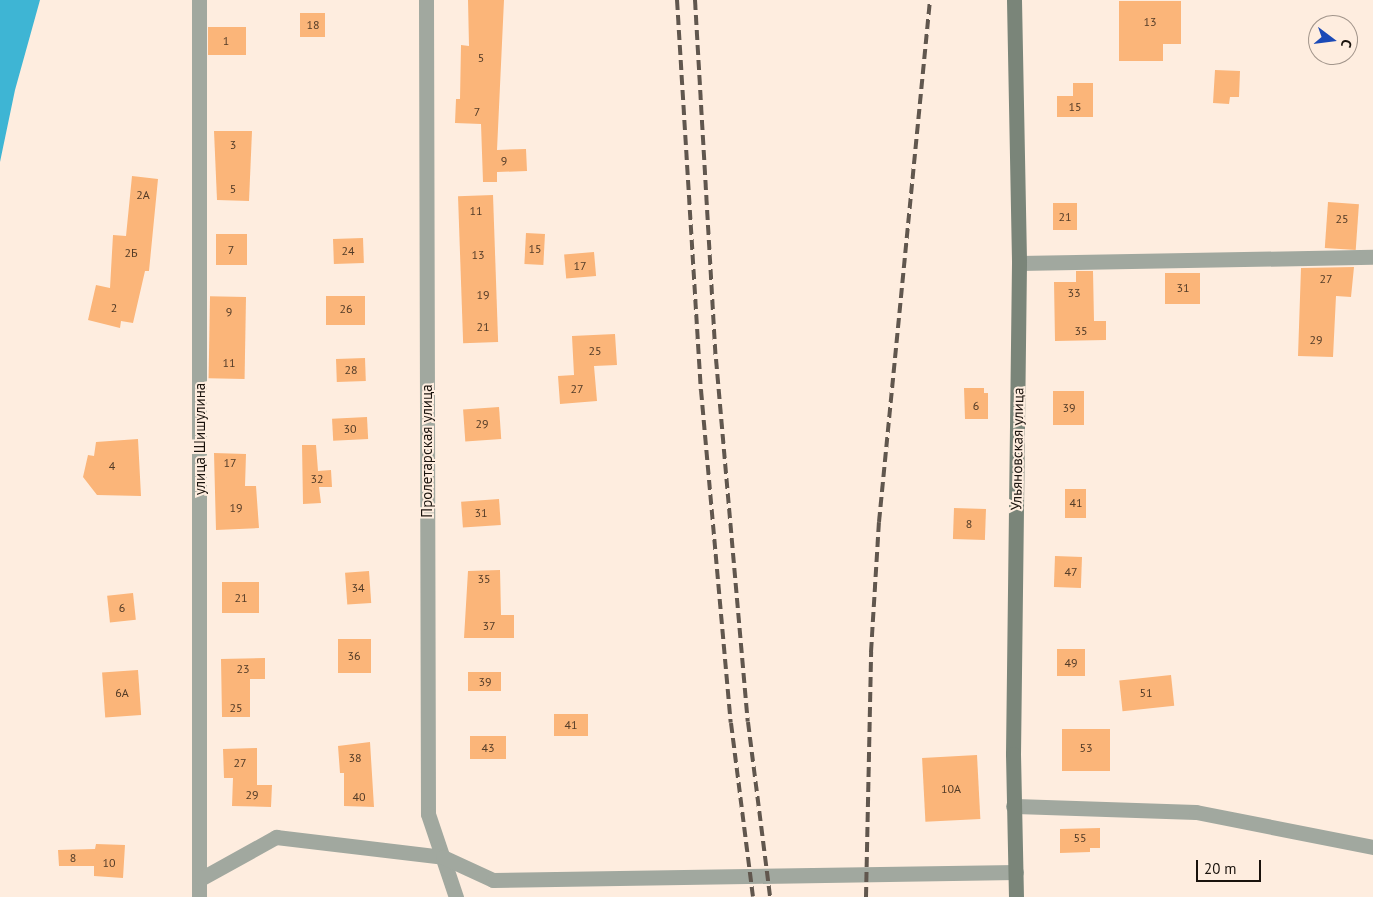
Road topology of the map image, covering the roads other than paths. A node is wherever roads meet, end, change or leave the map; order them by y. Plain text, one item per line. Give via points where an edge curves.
1 (199, 0) edge
2 (426, 0) edge
3 (1014, 0) edge
4 (1019, 0) edge
5 (1373, 257) edge
6 (1019, 264) junction
7 (1014, 806) junction
8 (1373, 847) edge
9 (443, 857) junction
10 (1016, 872) junction
11 (202, 878) junction
12 (199, 897) edge
13 (456, 897) edge
14 (1016, 897) edge

1 - 11 street, улица Шишулина
2 - 9 street, Пролетарская улица via 428,814
3 - 4 street
3 - 6 main road, Ульяновская улица
5 - 6 street
6 - 7 main road, Ульяновская улица
7 - 8 street via 1196,812
7 - 10 main road, Ульяновская улица
9 - 10 street via 493,880
9 - 11 street via 276,837
9 - 13 street, Пролетарская улица
10 - 14 main road, Ульяновская улица
11 - 12 street, улица Шишулина

